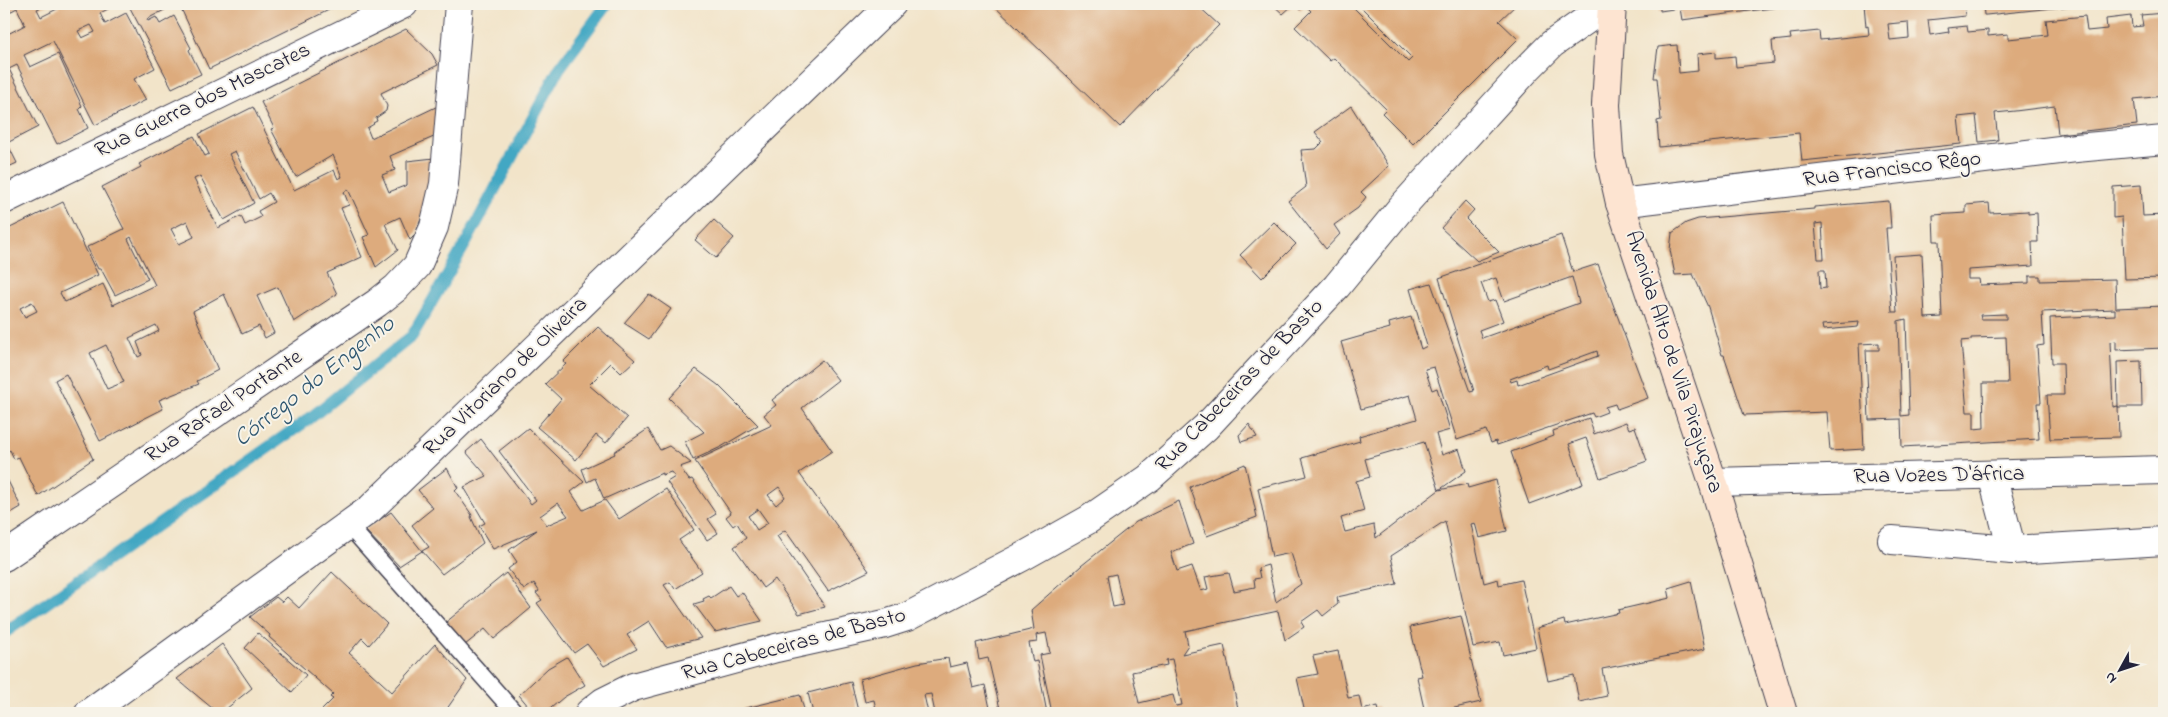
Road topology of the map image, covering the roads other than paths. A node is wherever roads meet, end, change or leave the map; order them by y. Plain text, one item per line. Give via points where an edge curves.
1 (404, 4) edge
2 (459, 4) edge
3 (892, 4) edge
4 (1611, 4) edge
5 (2164, 140) edge
6 (4, 200) edge
7 (1620, 203) junction
8 (2164, 470) edge
9 (1992, 475) junction
10 (1713, 482) junction
11 (349, 526) junction
12 (1892, 540) dead end
13 (2164, 541) edge
14 (2012, 550) junction
15 (4, 557) edge
16 (89, 713) edge
17 (515, 713) edge
18 (589, 713) edge
19 (1783, 713) edge

1 - 6 street, Rua Guerra dos Mascates
2 - 15 street, Rua Rafael Portante via 444,184 434,227 417,266 377,303
3 - 11 street, Rua Vitoriano de Oliveira
4 - 7 main road, Avenida Alto de Vila Pirajuçara via 1606,105 1609,154
4 - 18 street, Rua Cabeceiras de Basto via 1552,44 1528,68 1401,208 1337,286 1206,427 1149,478 1080,524 907,617 633,687
5 - 7 street, Rua Francisco Rêgo
7 - 10 main road, Avenida Alto de Vila Pirajuçara
8 - 9 street, Rua Vozes D'áfrica
9 - 10 street, Rua Vozes D'áfrica
9 - 14 street
10 - 19 main road, Avenida Alto de Vila Pirajuçara
11 - 16 street, Rua Vitoriano de Oliveira
11 - 17 lane
12 - 14 street
13 - 14 street

